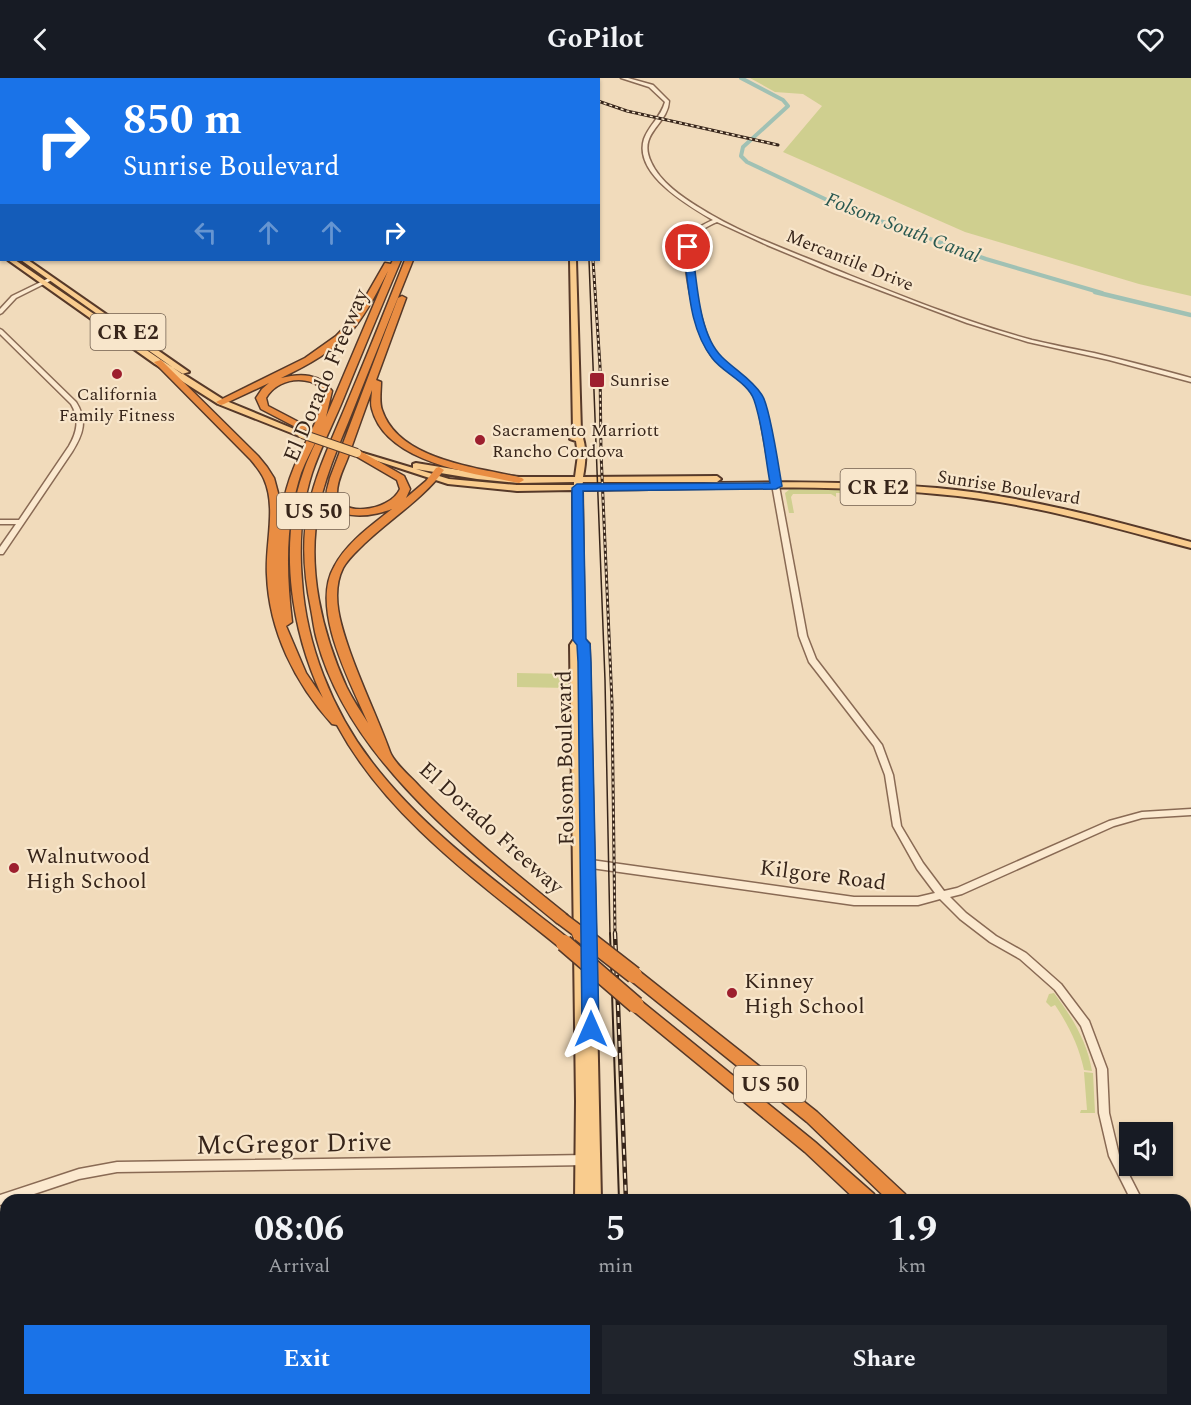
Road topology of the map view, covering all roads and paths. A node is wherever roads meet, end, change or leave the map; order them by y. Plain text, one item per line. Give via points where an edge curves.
1 (623, 78) edge
2 (718, 220) junction
3 (12, 261) edge
4 (25, 261) edge
5 (391, 261) edge
6 (397, 261) edge
7 (410, 261) edge
8 (410, 261) edge
9 (573, 261) edge
10 (51, 279) junction
11 (43, 282) junction
12 (0, 312) edge
13 (0, 331) edge
14 (385, 346) junction
15 (158, 362) junction
16 (1191, 380) edge
17 (225, 400) junction
18 (304, 432) junction
19 (577, 432) junction
20 (358, 451) junction
21 (581, 470) junction
22 (436, 474) junction
23 (628, 479) junction
24 (519, 480) junction
25 (776, 483) junction
26 (577, 484) junction
27 (540, 488) junction
28 (981, 493) junction
29 (577, 502) junction
30 (1112, 516) junction
31 (1090, 517) junction
32 (0, 522) edge
33 (20, 522) junction
34 (1191, 538) edge
35 (1191, 545) edge
36 (0, 552) edge
37 (579, 640) junction
38 (292, 653) junction
39 (577, 714) junction
40 (345, 730) junction
41 (585, 734) junction
42 (388, 761) junction
43 (1191, 812) edge
44 (583, 863) junction
45 (944, 896) junction
46 (587, 1160) junction
47 (18, 1194) edge
48 (583, 1194) edge
49 (593, 1194) edge
50 (861, 1194) edge
51 (893, 1194) edge
52 (1134, 1194) edge

1 - 2 street, Mercantile Drive via 651,86 667,102 646,143 654,171 676,193
2 - 16 street, Mercantile Drive via 798,257 974,323 1041,344
2 - 25 street via 696,232 688,247 699,322 714,354 759,397
3 - 11 main road, Sunrise Boulevard / CR E2
4 - 10 main road, Sunrise Boulevard / CR E2
5 - 17 highway via 353,324 337,340 314,356
6 - 40 highway, El Dorado Freeway / US 50 via 307,474 294,539 298,611 308,650
7 - 14 highway
8 - 42 highway, El Dorado Freeway / US 50 via 325,470 314,506 309,558 314,610 324,646 362,726
9 - 19 main road, Folsom Boulevard
10 - 11 street
10 - 17 main road, Sunrise Boulevard / CR E2
11 - 12 street via 14,297
11 - 15 main road, Sunrise Boulevard / CR E2
13 - 33 street via 70,399 81,419 76,440
14 - 20 highway via 332,493 336,504 350,511 375,512 395,504 405,489 401,478
14 - 24 highway via 375,408 390,435 405,447 448,464
15 - 17 main road, Sunrise Boulevard / CR E2
15 - 38 highway via 255,459 270,482 274,503 273,593
17 - 18 main road, Sunrise Boulevard / CR E2
18 - 20 main road, Sunrise Boulevard / CR E2, bridge
18 - 38 highway via 264,407 261,398 265,390 278,382 301,378 320,381 328,391 294,482 280,544
19 - 21 main road, Folsom Boulevard
19 - 26 main road, Folsom Boulevard via 573,441
20 - 22 main road, Sunrise Boulevard / CR E2
21 - 23 main road
21 - 26 main road, Folsom Boulevard
22 - 24 main road, Sunrise Boulevard / CR E2
22 - 27 main road, Sunrise Boulevard / CR E2 via 484,485
22 - 42 highway via 356,546 338,568 332,588 332,608 348,663
23 - 25 main road, Sunrise Boulevard / CR E2
23 - 26 main road, Sunrise Boulevard / CR E2
24 - 26 main road, Sunrise Boulevard / CR E2
25 - 26 main road, Sunrise Boulevard / CR E2
25 - 28 main road, Sunrise Boulevard / CR E2 via 890,481
25 - 28 main road, Sunrise Boulevard / CR E2 via 906,489 914,486
25 - 45 street via 804,636 812,660 878,745 889,775 897,826 912,855
26 - 27 main road, Sunrise Boulevard / CR E2
26 - 29 main road, Folsom Boulevard
27 - 29 main road via 569,495
28 - 30 main road, Sunrise Boulevard via 999,493
28 - 31 main road, Sunrise Boulevard / CR E2
29 - 37 main road, Folsom Boulevard
30 - 31 main road
30 - 34 main road, Sunrise Boulevard
31 - 35 main road, Sunrise Boulevard / CR E2
32 - 33 street
33 - 36 street
37 - 39 main road, Folsom Boulevard via 575,645
37 - 41 main road, Folsom Boulevard via 584,644
38 - 40 highway via 317,703
39 - 41 main road
39 - 44 main road, Folsom Boulevard
40 - 50 highway, El Dorado Freeway / US 50, bridge via 368,765 403,804 458,855
41 - 44 main road, Folsom Boulevard
42 - 51 highway, El Dorado Freeway / US 50, bridge via 443,820 812,1117
43 - 45 street, Kilgore Road via 1142,815 1112,823
44 - 45 street, Kilgore Road via 854,901 905,902
44 - 46 main road, Folsom Boulevard via 583,1101
45 - 52 street via 993,939 1040,969 1078,1013 1102,1070 1104,1113 1114,1156
46 - 47 street, McGregor Drive via 117,1167 79,1174
46 - 48 main road, Folsom Boulevard
46 - 49 main road, Folsom Boulevard

